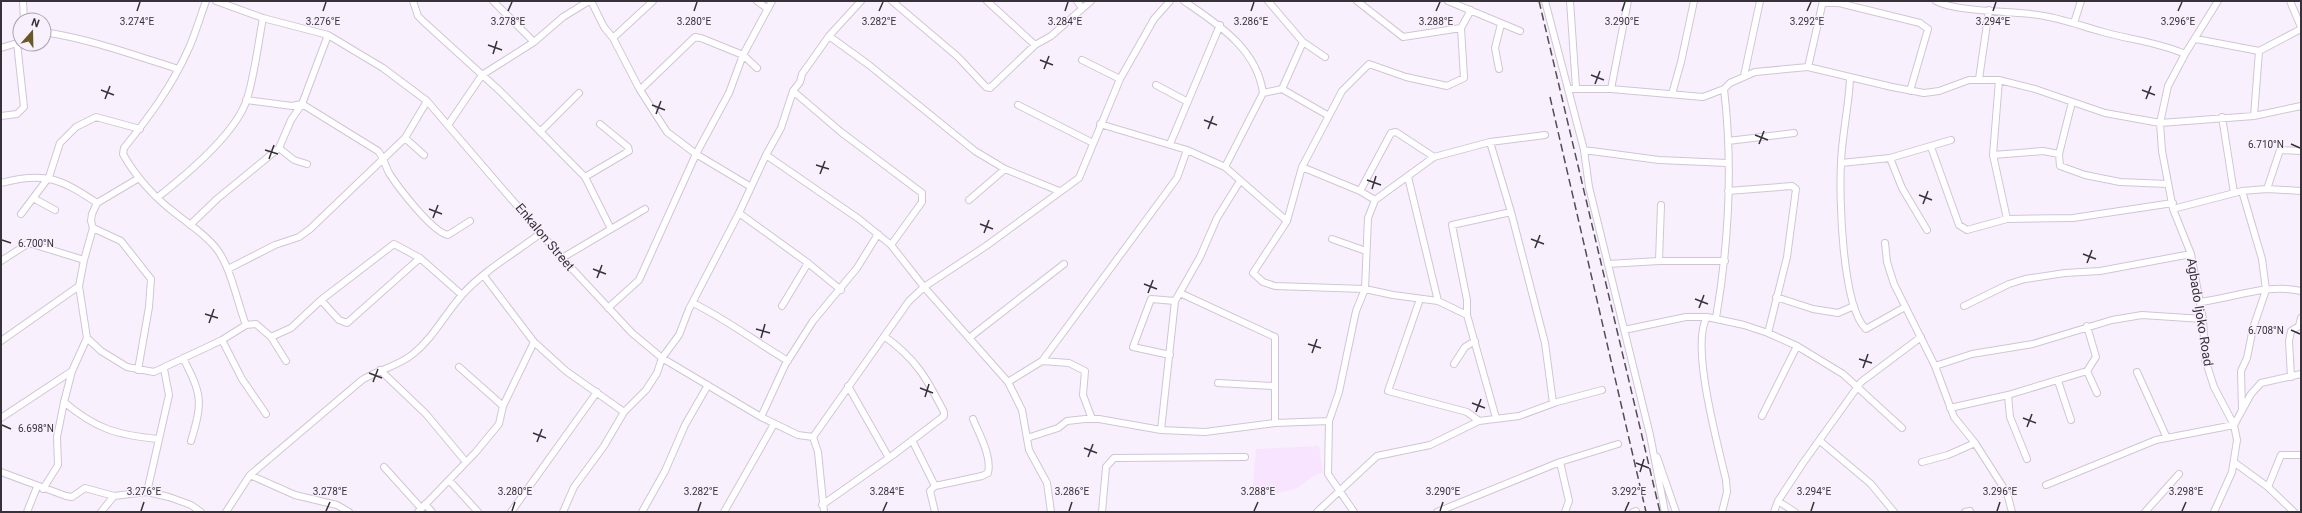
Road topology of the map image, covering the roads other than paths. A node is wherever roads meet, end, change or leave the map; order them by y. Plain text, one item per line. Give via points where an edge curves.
1 (23, 1) edge
2 (206, 1) edge
3 (216, 1) edge
4 (413, 1) edge
5 (493, 1) edge
6 (590, 1) edge
7 (653, 1) edge
8 (757, 1) edge
9 (772, 1) edge
10 (861, 1) edge
11 (892, 1) edge
12 (986, 1) edge
13 (1077, 1) edge
14 (1091, 1) edge
15 (1170, 1) edge
16 (1184, 1) edge
17 (1268, 1) edge
18 (1356, 1) edge
19 (1448, 1) edge
20 (1545, 1) edge
21 (1570, 1) edge
22 (1628, 1) edge
23 (1694, 1) edge
24 (1760, 1) edge
25 (1936, 1) edge
26 (2081, 1) edge
27 (2218, 1) edge
28 (2290, 1) edge
29 (1824, 2) edge
30 (768, 8) junction
31 (1082, 8) junction
32 (1471, 10) junction
33 (1989, 10) junction
34 (24, 12) edge
35 (263, 18) junction
36 (2074, 22) junction
37 (1501, 24) junction
38 (1220, 25) junction
39 (1461, 28) junction
40 (2301, 28) edge
41 (1520, 31) dead end
42 (52, 33) edge
43 (328, 35) junction
44 (829, 36) junction
45 (613, 38) junction
46 (2196, 39) junction
47 (534, 42) junction
48 (1303, 42) junction
49 (12, 45) edge
50 (1035, 45) junction
51 (1, 48) edge
52 (2259, 51) junction
53 (18, 52) edge
54 (2185, 54) junction
55 (743, 55) junction
56 (1325, 58) dead end
57 (1082, 60) dead end
58 (1808, 67) junction
59 (757, 68) dead end
60 (178, 69) junction
61 (1499, 69) dead end
62 (482, 75) junction
63 (1744, 76) junction
64 (1850, 78) junction
65 (1120, 79) junction
66 (1979, 79) junction
67 (1999, 80) junction
68 (1156, 85) dead end
69 (1576, 88) junction
70 (1282, 89) junction
71 (1568, 89) junction
72 (1611, 89) junction
73 (1724, 89) junction
74 (640, 90) junction
75 (793, 91) junction
76 (1910, 91) junction
77 (579, 93) dead end
78 (1263, 94) junction
79 (1672, 94) junction
80 (246, 100) junction
81 (427, 101) junction
82 (1186, 101) junction
83 (2072, 102) junction
84 (302, 104) junction
85 (1018, 105) dead end
86 (2301, 106) edge
87 (1, 116) edge
88 (1328, 116) junction
89 (2254, 116) junction
90 (2222, 117) junction
91 (2160, 123) junction
92 (600, 124) dead end
93 (1100, 124) junction
94 (448, 125) junction
95 (140, 129) junction
96 (540, 132) junction
97 (1794, 133) dead end
98 (1545, 135) dead end
99 (405, 138) junction
100 (1951, 140) dead end
101 (1728, 141) junction
102 (1490, 142) junction
103 (1093, 143) junction
104 (1170, 144) junction
105 (1931, 147) junction
106 (279, 148) junction
107 (1187, 150) junction
108 (1584, 150) junction
109 (2301, 151) edge
110 (696, 154) junction
111 (766, 154) junction
112 (2059, 154) junction
113 (424, 155) dead end
114 (1993, 155) junction
115 (1434, 157) junction
116 (383, 158) junction
117 (1890, 158) junction
118 (1728, 163) junction
119 (1841, 163) junction
120 (307, 164) dead end
121 (1225, 167) junction
122 (1302, 167) junction
123 (1005, 169) junction
124 (49, 177) junction
125 (1408, 177) junction
126 (139, 178) junction
127 (586, 178) junction
128 (1240, 181) junction
129 (1, 183) edge
130 (2167, 184) junction
131 (751, 187) junction
132 (2267, 189) junction
133 (1059, 191) junction
134 (1360, 191) junction
135 (1728, 191) junction
136 (2242, 191) junction
137 (2301, 191) edge
138 (2234, 193) junction
139 (33, 198) junction
140 (158, 198) junction
141 (969, 200) dead end
142 (1375, 200) junction
143 (98, 203) junction
144 (1661, 206) dead end
145 (2173, 206) junction
146 (645, 209) dead end
147 (55, 210) dead end
148 (1511, 212) junction
149 (739, 213) junction
150 (21, 214) dead end
151 (2007, 219) junction
152 (1288, 220) junction
153 (470, 221) dead end
154 (190, 225) junction
155 (93, 228) junction
156 (611, 229) junction
157 (1927, 230) dead end
158 (541, 233) junction
159 (878, 234) junction
160 (1332, 239) dead end
161 (1885, 243) dead end
162 (891, 245) junction
163 (1366, 251) junction
164 (2191, 254) junction
165 (420, 258) junction
166 (562, 258) junction
167 (84, 260) junction
168 (1659, 261) junction
169 (1725, 261) junction
170 (1, 262) edge
171 (808, 263) junction
172 (1064, 264) dead end
173 (1608, 264) junction
174 (228, 269) junction
175 (484, 276) junction
176 (79, 286) junction
177 (924, 287) junction
178 (1365, 289) junction
179 (841, 290) junction
180 (2266, 290) junction
181 (2301, 291) edge
182 (1180, 293) junction
183 (462, 295) junction
184 (1776, 297) junction
185 (1420, 299) junction
186 (321, 300) junction
187 (1175, 301) junction
188 (1438, 301) junction
189 (2200, 302) junction
190 (693, 303) junction
191 (782, 306) dead end
192 (1854, 306) junction
193 (1964, 306) dead end
194 (1905, 307) junction
195 (608, 308) junction
196 (1467, 315) junction
197 (1707, 317) junction
198 (1716, 318) junction
199 (2301, 318) edge
200 (2203, 319) junction
201 (246, 325) junction
202 (2087, 326) junction
203 (1624, 330) junction
204 (1768, 333) junction
205 (884, 336) junction
206 (271, 337) junction
207 (1921, 337) junction
208 (87, 338) junction
209 (970, 338) junction
210 (222, 340) junction
211 (1, 341) edge
212 (1475, 341) junction
213 (534, 342) junction
214 (1797, 346) junction
215 (1170, 354) junction
216 (183, 358) junction
217 (662, 358) junction
218 (286, 361) dead end
219 (788, 361) junction
220 (1042, 361) junction
221 (1454, 364) dead end
222 (1935, 366) junction
223 (459, 367) dead end
224 (164, 369) junction
225 (138, 370) junction
226 (380, 370) junction
227 (72, 371) junction
228 (2087, 371) junction
229 (2137, 372) dead end
230 (2301, 374) edge
231 (2291, 377) junction
232 (2058, 381) junction
233 (1008, 382) junction
234 (1218, 383) dead end
235 (708, 385) junction
236 (848, 386) junction
237 (1274, 386) junction
238 (1857, 388) junction
239 (1602, 390) dead end
240 (598, 392) junction
241 (2097, 392) dead end
242 (2008, 395) junction
243 (64, 402) junction
244 (1553, 403) junction
245 (503, 406) junction
246 (1950, 408) junction
247 (2242, 410) junction
248 (624, 412) junction
249 (266, 414) dead end
250 (1762, 416) dead end
251 (761, 417) junction
252 (1, 418) edge
253 (1496, 418) junction
254 (973, 419) dead end
255 (1092, 419) junction
256 (2071, 420) dead end
257 (1329, 421) junction
258 (1479, 421) junction
259 (1275, 423) junction
260 (774, 424) junction
261 (2234, 425) junction
262 (1902, 428) dead end
263 (1161, 430) junction
264 (1650, 435) junction
265 (2166, 436) junction
266 (813, 437) junction
267 (1027, 438) junction
268 (158, 439) junction
269 (912, 440) junction
270 (191, 441) dead end
271 (1820, 441) junction
272 (1975, 443) junction
273 (1618, 444) dead end
274 (2301, 455) edge
275 (1245, 457) dead end
276 (889, 458) junction
277 (2027, 459) dead end
278 (466, 462) junction
279 (1560, 462) junction
280 (1922, 462) dead end
281 (2235, 463) junction
282 (384, 467) dead end
283 (1, 472) edge
284 (2179, 474) dead end
285 (250, 475) junction
286 (449, 480) junction
287 (2046, 484) dead end
288 (934, 486) junction
289 (2268, 487) junction
290 (40, 488) junction
291 (147, 492) junction
292 (1341, 492) junction
293 (114, 496) junction
294 (1778, 501) junction
295 (421, 508) edge
296 (823, 510) edge
297 (2216, 511) edge
298 (27, 512) edge
299 (101, 512) edge
300 (201, 512) edge
301 (226, 512) edge
302 (349, 512) edge
303 (432, 512) edge
304 (478, 512) edge
305 (511, 512) edge
306 (563, 512) edge
307 (642, 512) edge
308 (724, 512) edge
309 (935, 512) edge
310 (1051, 512) edge
311 (1102, 512) edge
312 (1317, 512) edge
313 (1354, 512) edge
314 (1437, 512) edge
315 (1565, 512) edge
316 (1665, 512) edge
317 (1676, 512) edge
318 (1722, 512) edge
319 (1774, 512) edge
320 (1795, 512) edge
321 (1894, 512) edge
322 (2012, 512) edge
323 (2145, 512) edge
324 (2294, 512) edge

1 - 34 street
2 - 60 street via 189,49
3 - 35 street, Enkalon Street
4 - 62 street via 418,16
5 - 47 street
6 - 45 street
6 - 47 street via 563,17
7 - 45 street
8 - 30 street
9 - 30 street
10 - 44 street
11 - 50 street via 958,57 986,87 993,86
12 - 50 street
13 - 31 street
14 - 31 street
15 - 65 street via 1154,19
16 - 38 street
17 - 48 street
18 - 39 street via 1403,37
19 - 32 street
20 - 71 street
21 - 69 street
22 - 72 street
23 - 79 street
24 - 63 street
25 - 33 street
26 - 36 street
27 - 46 street, Agbado Ijoko Road
28 - 40 street
29 - 58 street
29 - 76 street via 1839,3 1920,22 1928,29
30 - 55 street
31 - 50 street via 1051,36
32 - 37 street
32 - 39 street
33 - 36 street
33 - 66 street
35 - 43 street, Enkalon Street
35 - 80 street
36 - 54 street via 2103,32 2161,44
37 - 41 street
37 - 61 street via 1495,48
38 - 78 street via 1249,55 1261,79
38 - 82 street
39 - 88 street via 1464,78 1447,86 1406,77 1369,64 1342,91
40 - 52 street
42 - 60 street via 120,50
43 - 81 street, Enkalon Street via 383,68
43 - 84 street
44 - 75 street
44 - 123 street via 869,65 975,152
45 - 74 street
46 - 52 street
46 - 54 street, Agbado Ijoko Road
47 - 62 street
48 - 56 street
48 - 70 street
49 - 51 street
52 - 89 street
53 - 87 street via 24,107 18,114
54 - 91 street, Agbado Ijoko Road via 2168,86
55 - 59 street
55 - 74 street via 695,37
55 - 110 street via 729,93
57 - 65 street
58 - 63 street via 1764,70
58 - 64 street
60 - 95 street
62 - 94 street
62 - 96 street
63 - 73 street
64 - 76 street
64 - 119 street
65 - 93 street
66 - 67 street
66 - 76 street via 1932,92
67 - 83 street
67 - 114 street
68 - 82 street
69 - 71 street
69 - 72 street
70 - 78 street
70 - 88 street
71 - 108 street
72 - 79 street
73 - 79 street via 1703,97
73 - 101 street
74 - 110 street via 667,132
75 - 111 street via 781,128
75 - 162 street via 841,132 922,193 922,202
77 - 96 street
78 - 121 street
80 - 84 street via 292,106
80 - 140 street via 235,120 217,143 186,175
81 - 94 street, Enkalon Street
81 - 99 street
82 - 104 street
83 - 91 street via 2105,113
83 - 112 street
84 - 106 street via 291,120
84 - 116 street via 378,151
85 - 103 street
86 - 89 street
88 - 122 street
89 - 90 street
90 - 91 street
90 - 138 street
91 - 130 street, Agbado Ijoko Road
92 - 127 street via 628,147 629,151
93 - 103 street
93 - 104 street
94 - 158 street, Enkalon Street
95 - 124 street via 96,117 76,127 60,143
95 - 126 street via 124,148 123,154
96 - 127 street
97 - 101 street
98 - 102 street
99 - 113 street
99 - 116 street
100 - 105 street
101 - 118 street
102 - 115 street
102 - 148 street
103 - 133 street via 1079,178
104 - 107 street
105 - 117 street
105 - 151 street via 1962,229 1973,229
106 - 120 street via 294,160
106 - 154 street
107 - 121 street
107 - 220 street via 1176,178
108 - 118 street via 1659,160
108 - 173 street via 1589,187
109 - 132 street via 2280,150
110 - 131 street
110 - 195 street via 639,280
111 - 131 street
111 - 159 street
112 - 114 street via 2043,151
112 - 130 street via 2060,166 2084,175 2120,182
114 - 151 street
115 - 125 street
115 - 134 street via 1396,132 1391,133
116 - 153 street via 390,175 441,234 448,235
116 - 174 street via 299,237 275,245
117 - 119 street
117 - 157 street via 1902,188
118 - 135 street
119 - 192 street via 1845,265
121 - 128 street
122 - 134 street
122 - 152 street
123 - 133 street
123 - 141 street
124 - 129 street via 30,176
124 - 139 street
124 - 143 street
125 - 142 street
125 - 188 street
126 - 140 street
126 - 143 street
127 - 156 street
128 - 152 street
128 - 182 street via 1217,218
130 - 145 street, Agbado Ijoko Road
131 - 149 street
132 - 136 street
132 - 137 street
133 - 177 street via 986,246
134 - 142 street
135 - 169 street
135 - 184 street via 1792,186 1796,189 1787,257
136 - 138 street
136 - 180 street via 2262,258
138 - 145 street
139 - 147 street
139 - 150 street
140 - 154 street
142 - 163 street via 1368,218
143 - 155 street via 92,214
144 - 168 street
145 - 151 street via 2073,218
145 - 164 street, Agbado Ijoko Road
146 - 156 street
148 - 196 street via 1452,225 1467,300
148 - 244 street via 1545,343
149 - 171 street
149 - 190 street
152 - 178 street via 1254,273 1263,282 1275,286
154 - 174 street via 202,232 216,248
155 - 167 street
155 - 225 street via 121,241 151,279
156 - 166 street
158 - 166 street, Enkalon Street
158 - 175 street
159 - 162 street
159 - 179 street
160 - 163 street
161 - 194 street via 1890,273
162 - 177 street
163 - 178 street
164 - 189 street, Agbado Ijoko Road
164 - 193 street via 2100,271 2025,279
165 - 183 street
165 - 186 street via 394,244
165 - 186 street via 347,323 339,320
166 - 195 street, Enkalon Street
167 - 170 street via 29,243
167 - 176 street
168 - 169 street
168 - 173 street
169 - 198 street
171 - 179 street
171 - 191 street
172 - 209 street
173 - 203 street
174 - 201 street
175 - 183 street
175 - 213 street
176 - 208 street
176 - 211 street
177 - 205 street via 909,301
177 - 209 street
178 - 185 street
178 - 257 street via 1356,311 1339,392
179 - 219 street via 813,322
180 - 181 street via 2287,288
180 - 189 street via 2241,292 2221,300
180 - 247 street via 2241,371
182 - 187 street
182 - 237 street via 1275,337
183 - 226 street via 415,353 401,364
184 - 192 street via 1814,309 1838,313
184 - 204 street
185 - 188 street
185 - 258 street via 1388,391 1467,412
186 - 206 street via 291,328
187 - 215 street
187 - 215 street via 1151,298 1133,347
188 - 196 street
189 - 200 street, Agbado Ijoko Road
190 - 217 street via 679,335
190 - 219 street via 732,324 754,341
192 - 194 street via 1866,329
194 - 207 street
195 - 217 street, Enkalon Street via 632,333
196 - 212 street
197 - 198 street
197 - 203 street via 1686,317
197 - 318 street via 1702,328 1700,350 1726,480 1727,492
198 - 204 street
199 - 231 street via 2299,326 2291,331 2289,341
200 - 202 street via 2142,315
200 - 261 street, Agbado Ijoko Road via 2207,368
201 - 206 street via 260,326
201 - 210 street
202 - 222 street via 2033,344 1972,354
202 - 228 street via 2096,357
203 - 264 street
204 - 214 street
205 - 236 street
205 - 269 street via 905,351 919,368 944,412 941,420
206 - 218 street
207 - 222 street
207 - 238 street via 1866,378
208 - 225 street via 114,360
208 - 227 street
209 - 233 street
210 - 216 street
210 - 249 street via 242,379
212 - 221 street via 1465,347
212 - 253 street
213 - 240 street via 566,372
213 - 245 street
214 - 238 street via 1843,374
214 - 250 street
215 - 263 street
216 - 224 street
216 - 270 street via 198,386 200,404
217 - 235 street, Enkalon Street
217 - 248 street via 657,373 646,390
219 - 251 street
220 - 233 street
220 - 255 street via 1069,363 1085,371 1083,395
222 - 246 street
223 - 245 street
224 - 225 street via 154,372
224 - 268 street via 169,396
226 - 278 street via 426,414
226 - 285 street via 362,380
227 - 243 street
227 - 252 street
228 - 232 street
228 - 241 street
229 - 265 street
230 - 231 street
231 - 247 street via 2261,383
232 - 242 street
232 - 256 street
233 - 267 street via 1022,410
234 - 237 street
235 - 251 street, Enkalon Street
235 - 307 street
236 - 266 street
236 - 276 street
237 - 259 street
238 - 262 street
238 - 271 street
239 - 244 street
240 - 248 street
240 - 305 street
242 - 246 street
242 - 277 street via 2010,417
243 - 268 street via 99,427
243 - 290 street via 57,437 58,465
244 - 253 street via 1520,416
245 - 278 street via 499,424
246 - 272 street
247 - 261 street
248 - 306 street via 604,446 574,487
251 - 260 street, Enkalon Street
253 - 258 street
254 - 288 street via 990,467 988,473
255 - 263 street
255 - 267 street via 1067,421 1058,428
257 - 259 street
257 - 292 street via 1328,474
258 - 292 street via 1430,445 1377,456
259 - 263 street via 1205,432
260 - 266 street, Enkalon Street via 798,435
260 - 308 street
261 - 265 street
261 - 281 street, Agbado Ijoko Road via 2237,440
264 - 316 street
264 - 317 street
265 - 287 street
266 - 296 street via 818,452
267 - 310 street via 1029,450 1047,483
268 - 291 street
269 - 276 street
269 - 288 street
271 - 294 street
271 - 321 street via 1871,484
272 - 280 street via 1948,455
272 - 322 street via 2007,493
273 - 279 street
274 - 289 street via 2281,455
275 - 311 street via 1114,458 1106,467
276 - 296 street
278 - 286 street
279 - 314 street
279 - 315 street via 1568,501
281 - 289 street
281 - 297 street, Agbado Ijoko Road
282 - 295 street
283 - 290 street
284 - 323 street
285 - 301 street
285 - 302 street via 295,494 337,505
286 - 295 street
286 - 304 street
288 - 309 street via 929,494
289 - 324 street
290 - 293 street via 72,497 86,488
290 - 298 street
291 - 293 street
291 - 300 street via 191,505
292 - 312 street
292 - 313 street
293 - 299 street
294 - 319 street
294 - 320 street
295 - 303 street

